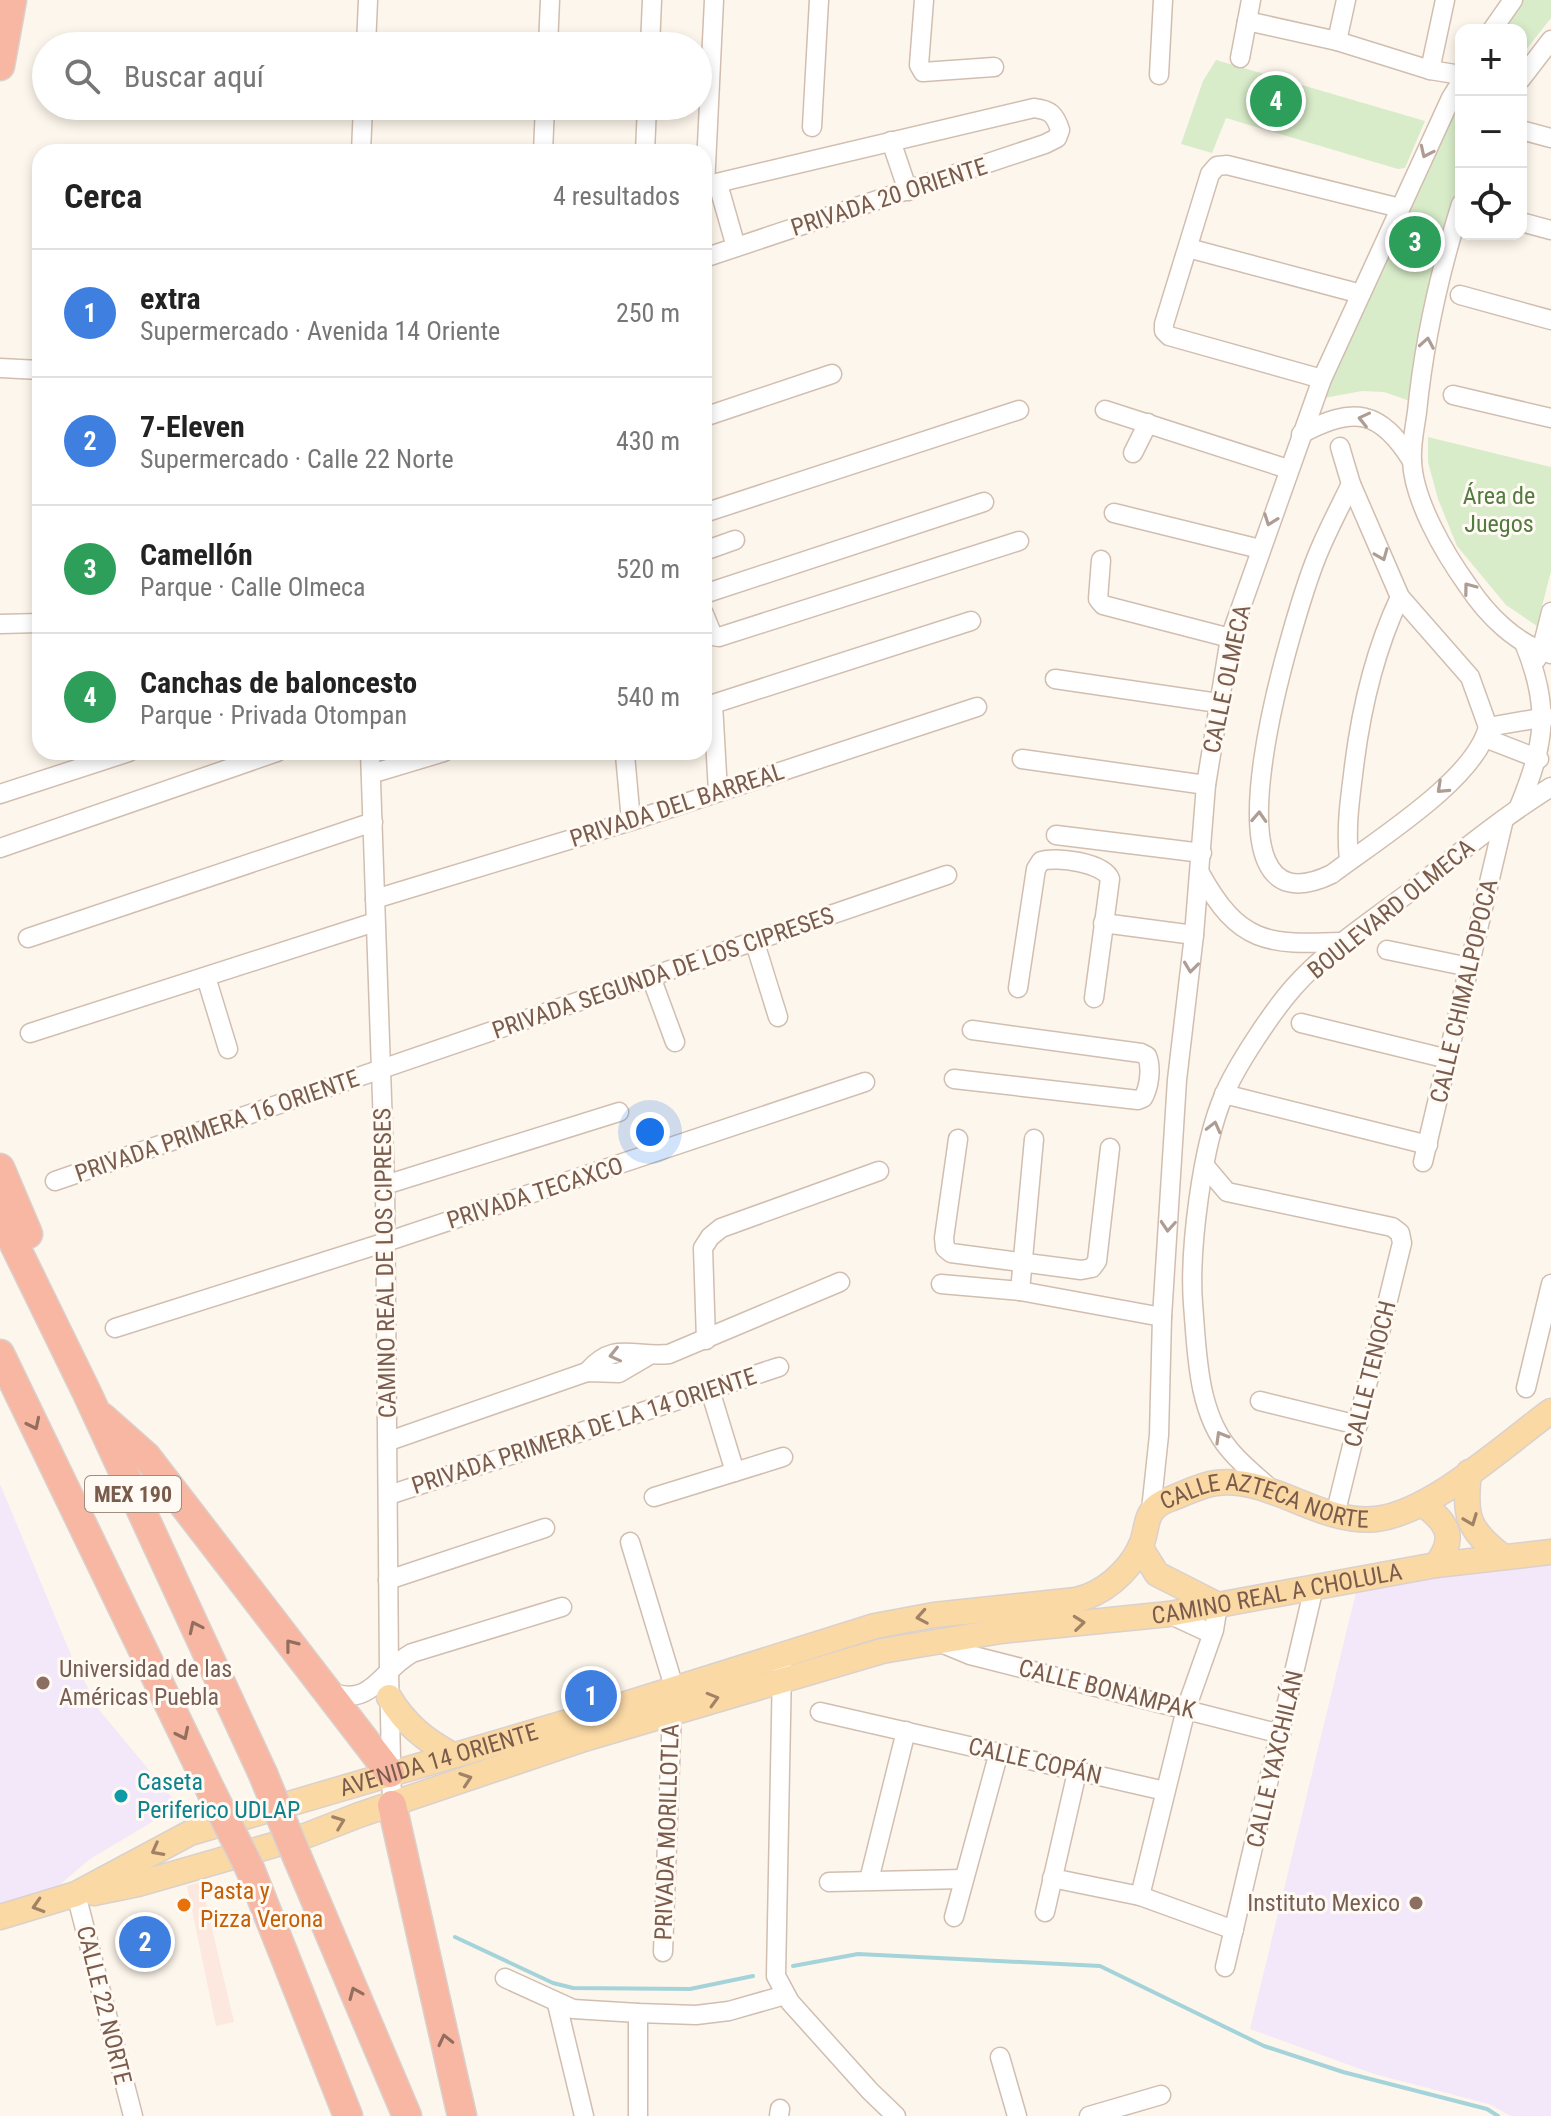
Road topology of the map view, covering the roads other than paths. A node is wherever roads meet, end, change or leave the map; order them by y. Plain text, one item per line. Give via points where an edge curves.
1 (12, 0) edge
2 (368, 0) edge
3 (550, 0) edge
4 (652, 0) edge
5 (714, 0) edge
6 (819, 0) edge
7 (924, 0) edge
8 (1163, 0) edge
9 (1251, 0) edge
10 (1346, 0) edge
11 (1445, 0) edge
12 (1513, 0) edge
13 (1247, 21) junction
14 (1496, 24) edge
15 (367, 32) edge
16 (549, 32) edge
17 (651, 32) edge
18 (1551, 40) edge
19 (1337, 41) junction
20 (1240, 58) dead end
21 (0, 66) edge
22 (994, 67) dead end
23 (1430, 70) junction
24 (1527, 71) edge
25 (712, 74) edge
26 (1455, 74) edge
27 (1159, 75) dead end
28 (1455, 92) edge
29 (362, 120) edge
30 (544, 120) edge
31 (646, 120) edge
32 (711, 120) edge
33 (812, 127) dead end
34 (1527, 132) edge
35 (1551, 138) edge
36 (891, 141) junction
37 (361, 144) edge
38 (543, 144) edge
39 (645, 144) edge
40 (710, 144) edge
41 (712, 184) edge
42 (908, 191) junction
43 (712, 192) edge
44 (1400, 208) junction
45 (1527, 224) edge
46 (1455, 226) edge
47 (1551, 230) edge
48 (736, 247) junction
49 (1188, 248) junction
50 (712, 255) edge
51 (1361, 294) junction
52 (1460, 295) dead end
53 (1551, 320) edge
54 (0, 368) edge
55 (32, 370) edge
56 (832, 374) dead end
57 (1322, 379) junction
58 (1453, 395) dead end
59 (1019, 410) dead end
60 (1105, 410) dead end
61 (712, 414) edge
62 (1551, 418) edge
63 (1148, 423) junction
64 (1301, 434) junction
65 (1340, 447) dead end
66 (1133, 453) dead end
67 (1412, 461) junction
68 (1288, 469) junction
69 (1351, 484) junction
70 (984, 502) dead end
71 (712, 510) edge
72 (1114, 513) dead end
73 (735, 540) dead end
74 (1019, 541) dead end
75 (712, 548) edge
76 (1260, 549) junction
77 (1101, 560) dead end
78 (712, 591) edge
79 (1400, 597) junction
80 (1551, 612) edge
81 (971, 621) dead end
82 (32, 623) edge
83 (0, 624) edge
84 (712, 634) edge
85 (1230, 638) junction
86 (1542, 656) edge
87 (1055, 679) dead end
88 (1218, 703) junction
89 (977, 707) dead end
90 (1546, 717) junction
91 (1486, 732) junction
92 (1022, 759) dead end
93 (1539, 759) junction
94 (104, 760) edge
95 (254, 760) edge
96 (370, 760) edge
97 (417, 760) edge
98 (625, 760) edge
99 (371, 774) junction
100 (1206, 785) junction
101 (1551, 787) edge
102 (718, 792) junction
103 (0, 794) edge
104 (1512, 813) junction
105 (631, 821) junction
106 (373, 822) junction
107 (1056, 835) dead end
108 (0, 848) edge
109 (1202, 853) junction
110 (1349, 861) junction
111 (1200, 873) junction
112 (947, 875) dead end
113 (375, 899) junction
114 (375, 922) junction
115 (1103, 923) junction
116 (1194, 935) junction
117 (28, 938) dead end
118 (1342, 942) junction
119 (755, 943) junction
120 (1387, 950) dead end
121 (1469, 967) junction
122 (206, 977) junction
123 (651, 977) junction
124 (1018, 988) dead end
125 (1094, 998) dead end
126 (778, 1017) dead end
127 (1301, 1023) dead end
128 (972, 1030) dead end
129 (30, 1033) dead end
130 (675, 1042) dead end
131 (228, 1049) dead end
132 (1448, 1059) junction
133 (380, 1070) junction
134 (1148, 1077) junction
135 (954, 1079) dead end
136 (1177, 1080) junction
137 (865, 1082) dead end
138 (1224, 1094) junction
139 (619, 1112) dead end
140 (958, 1139) dead end
141 (1034, 1139) dead end
142 (1110, 1148) dead end
143 (1205, 1166) junction
144 (0, 1168) edge
145 (879, 1171) dead end
146 (55, 1181) dead end
147 (385, 1185) junction
148 (0, 1215) edge
149 (386, 1242) junction
150 (1022, 1262) junction
151 (840, 1282) dead end
152 (941, 1284) dead end
153 (1551, 1284) edge
154 (1020, 1291) junction
155 (1162, 1317) junction
156 (115, 1328) dead end
157 (706, 1340) junction
158 (0, 1354) edge
159 (779, 1367) dead end
160 (1526, 1388) dead end
161 (710, 1390) junction
162 (1260, 1401) dead end
163 (91, 1402) junction
164 (1551, 1411) edge
165 (1358, 1425) junction
166 (389, 1441) junction
167 (783, 1457) dead end
168 (735, 1472) junction
169 (1469, 1472) junction
170 (1275, 1493) junction
171 (389, 1495) junction
172 (654, 1497) dead end
173 (1422, 1504) junction
174 (1151, 1510) junction
175 (1335, 1515) junction
176 (545, 1528) dead end
177 (630, 1542) dead end
178 (1140, 1547) junction
179 (1551, 1552) edge
180 (1502, 1556) junction
181 (1436, 1565) junction
182 (388, 1580) junction
183 (1314, 1587) junction
184 (1218, 1605) junction
185 (562, 1607) dead end
186 (1169, 1614) junction
187 (1000, 1620) junction
188 (1212, 1634) junction
189 (935, 1641) junction
190 (783, 1654) junction
191 (389, 1671) junction
192 (782, 1679) junction
193 (327, 1691) junction
194 (389, 1697) junction
195 (673, 1699) junction
196 (1186, 1709) junction
197 (820, 1712) dead end
198 (581, 1729) junction
199 (906, 1731) junction
200 (1281, 1734) junction
201 (999, 1752) junction
202 (453, 1755) junction
203 (1077, 1772) junction
204 (390, 1773) junction
205 (1165, 1791) junction
206 (392, 1805) junction
207 (1052, 1878) junction
208 (964, 1879) junction
209 (869, 1880) junction
210 (829, 1882) dead end
211 (76, 1894) junction
212 (1140, 1896) junction
213 (1045, 1912) dead end
214 (0, 1917) edge
215 (954, 1917) dead end
216 (1234, 1930) junction
217 (663, 1952) dead end
218 (1225, 1967) dead end
219 (505, 1978) dead end
220 (785, 1995) junction
221 (557, 2004) junction
222 (638, 2013) junction
223 (1000, 2057) dead end
224 (1161, 2095) dead end
225 (133, 2116) edge
226 (348, 2116) edge
227 (407, 2116) edge
228 (462, 2116) edge
229 (584, 2116) edge
230 (638, 2116) edge
231 (896, 2116) edge
232 (1017, 2116) edge
233 (1089, 2116) edge

1 - 21 highway
2 - 15 street
3 - 16 street
4 - 17 street
5 - 25 street
6 - 33 street
7 - 22 street via 919,65 923,72
8 - 27 street
9 - 13 street
10 - 19 street
11 - 23 street
12 - 14 street
13 - 19 street
13 - 20 street
18 - 24 street
19 - 23 street
23 - 26 street
28 -> 44 street, CALLE OLMECA
29 - 37 street
30 - 38 street
31 - 39 street
32 - 40 street
34 - 35 street
36 - 41 street
36 - 42 street
36 - 42 street, PRIVADA 20 ORIENTE via 1034,108 1046,110 1058,123 1057,138 1045,144
42 - 48 street, PRIVADA 20 ORIENTE
43 - 48 street
44 - 49 street via 1217,166
44 - 51 street, CALLE OLMECA
45 - 47 street
67 -> 46 street via 1428,336
48 - 50 street, PRIVADA 20 ORIENTE
49 - 51 street
49 - 57 street via 1164,324 1169,336
51 - 57 street, CALLE OLMECA
52 - 53 street
54 - 55 street
56 - 61 street
57 - 64 street, CALLE OLMECA
58 - 62 street
59 - 71 street
60 - 63 street
63 - 66 street
63 - 68 street
67 -> 64 street via 1389,430 1365,417 1340,417
64 - 68 street, CALLE OLMECA
65 - 69 street
86 -> 67 street via 1495,619 1448,558 1421,498
68 -> 76 street, CALLE OLMECA
69 -> 79 street
110 -> 69 street via 1315,882 1289,883 1274,874 1263,855 1257,826 1279,678 1317,556
70 - 78 street
72 - 76 street
73 - 75 street
74 - 84 street via 719,637
76 - 85 street, CALLE OLMECA
77 - 85 street via 1098,599 1103,605
79 - 91 street via 1470,677
79 - 110 street via 1380,643 1358,733 1346,831
80 - 86 street
81 - 102 street via 713,704
82 - 83 street
85 - 88 street, CALLE OLMECA
86 - 90 street, CALLE CHIMALPOPOCA
87 - 88 street
88 - 100 street, CALLE OLMECA
89 - 102 street, PRIVADA DEL BARREAL
90 - 91 street
90 - 93 street, CALLE CHIMALPOPOCA
91 - 93 street
91 -> 110 street via 1463,769 1435,796
92 - 100 street
93 - 104 street, CALLE CHIMALPOPOCA
94 - 103 street
95 - 108 street
96 - 99 street, CAMINO REAL DE LOS CIPRESES
97 - 99 street
98 - 105 street
99 - 106 street, CAMINO REAL DE LOS CIPRESES
100 - 109 street, CALLE OLMECA
101 - 104 street, BOULEVARD OLMECA
102 - 105 street, PRIVADA DEL BARREAL
104 - 118 street, BOULEVARD OLMECA
104 - 121 street, CALLE CHIMALPOPOCA
105 - 113 street, PRIVADA DEL BARREAL
106 - 113 street, CAMINO REAL DE LOS CIPRESES
106 - 117 street
107 - 109 street
109 - 111 street, CALLE OLMECA
111 - 116 street, CALLE OLMECA
111 - 118 street via 1229,917 1259,937
112 - 119 street, PRIVADA SEGUNDA DE LOS CIPRESES
113 - 114 street, CAMINO REAL DE LOS CIPRESES
114 - 122 street
114 - 133 street, CAMINO REAL DE LOS CIPRESES
115 - 116 street
115 - 124 street via 1107,872 1050,858 1041,861
115 - 125 street
116 -> 136 street, CALLE OLMECA
118 - 138 street, BOULEVARD OLMECA via 1293,988
119 - 123 street, PRIVADA SEGUNDA DE LOS CIPRESES
119 - 126 street
120 - 121 street
121 - 132 street, CALLE CHIMALPOPOCA
122 - 129 street
122 - 131 street
123 - 130 street
123 - 133 street, PRIVADA SEGUNDA DE LOS CIPRESES
127 - 132 street
128 - 134 street via 1141,1053 1150,1063
132 - 138 street, CALLE CHIMALPOPOCA via 1425,1154
133 - 146 street, PRIVADA PRIMERA 16 ORIENTE
133 - 147 street, CAMINO REAL DE LOS CIPRESES
134 - 135 street via 1147,1092 1138,1100
134 - 136 street
136 -> 155 street, CALLE OLMECA
137 - 149 street, PRIVADA TECAXCO
143 -> 138 street, BOULEVARD OLMECA
139 - 147 street
140 - 150 street via 945,1248
141 - 150 street
142 - 150 street via 1092,1268
143 - 165 street, CALLE TENOCH via 1227,1192 1400,1233 1402,1243
170 -> 143 street, BOULEVARD OLMECA via 1228,1448 1211,1418 1198,1366 1191,1281
144 - 163 highway
145 - 157 street via 721,1228 710,1237 703,1248
147 - 149 street, CAMINO REAL DE LOS CIPRESES
148 - 163 highway, MEX 190
149 - 156 street, PRIVADA TECAXCO
149 - 166 street, CAMINO REAL DE LOS CIPRESES
150 - 154 street
151 - 157 street
152 - 154 street
153 - 160 street
154 - 155 street
155 - 174 street, CALLE OLMECA
157 - 166 street via 669,1354 610,1353 587,1372
158 -> 226 highway, MEX 190, bridge via 250,1869
159 - 161 street, PRIVADA PRIMERA DE LA 14 ORIENTE
161 - 168 street
161 - 171 street, PRIVADA PRIMERA DE LA 14 ORIENTE
162 - 165 street
193 -> 163 highway via 146,1456
227 -> 163 highway, MEX 190, bridge via 263,1774
164 - 169 main road, CALLE AZTECA NORTE
165 - 175 street, CALLE TENOCH
166 - 171 street, CAMINO REAL DE LOS CIPRESES
167 - 168 street
168 - 172 street
169 - 173 main road, CALLE AZTECA NORTE
169 -> 180 main road via 1466,1508 1471,1524
170 - 174 main road, CALLE AZTECA NORTE via 1217,1483
170 - 175 main road, CALLE AZTECA NORTE
171 - 182 street, CAMINO REAL DE LOS CIPRESES
173 - 175 main road, CALLE AZTECA NORTE via 1377,1519
173 - 181 main road via 1439,1515 1447,1531 1447,1550
174 - 178 main road, CALLE AZTECA NORTE
176 - 182 street
177 - 195 street, PRIVADA MORILLOTLA
178 - 184 main road via 1157,1574
178 - 187 main road, CALLE AZTECA NORTE via 1102,1592
179 - 180 main road, CAMINO REAL A CHOLULA
180 - 181 main road, CAMINO REAL A CHOLULA
181 - 183 main road, CAMINO REAL A CHOLULA
182 - 191 street, CAMINO REAL DE LOS CIPRESES
183 - 184 main road, CAMINO REAL A CHOLULA
183 - 200 street, CALLE YAXCHILÁN
184 - 186 main road, CAMINO REAL A CHOLULA
184 - 188 street
185 - 191 street via 412,1653
187 -> 186 main road, CAMINO REAL A CHOLULA
186 - 188 street
187 - 189 main road, AVENIDA 14 ORIENTE
187 -> 190 main road, AVENIDA 14 ORIENTE via 934,1615 875,1626
188 - 196 street
189 - 192 main road, AVENIDA 14 ORIENTE
189 - 196 street, CALLE BONAMPAK via 970,1655
190 - 192 street
190 - 195 main road, AVENIDA 14 ORIENTE
191 - 193 street via 376,1687 357,1695
191 - 194 street, CAMINO REAL DE LOS CIPRESES
195 -> 192 main road, AVENIDA 14 ORIENTE
192 - 220 street via 775,1959
193 - 204 highway
194 - 202 main road via 416,1731
194 - 204 street, CAMINO REAL DE LOS CIPRESES
195 - 198 main road, AVENIDA 14 ORIENTE
195 - 217 street, PRIVADA MORILLOTLA
196 - 200 street, CALLE BONAMPAK
196 - 205 street
197 - 199 street, CALLE COPÁN
198 - 202 main road, AVENIDA 14 ORIENTE
206 -> 198 main road, AVENIDA 14 ORIENTE
199 - 201 street, CALLE COPÁN
199 - 209 street
200 - 216 street, CALLE YAXCHILÁN
201 - 203 street, CALLE COPÁN
201 - 208 street
202 - 204 main road, AVENIDA 14 ORIENTE
203 - 205 street, CALLE COPÁN
203 - 207 street
204 - 206 street, CAMINO REAL DE LOS CIPRESES
204 -> 211 main road, AVENIDA 14 ORIENTE via 190,1833
205 - 212 street
211 -> 206 main road, AVENIDA 14 ORIENTE via 138,1884 253,1852
228 -> 206 highway
207 - 212 street
207 - 213 street
208 - 209 street
208 - 215 street
209 - 210 street
211 -> 214 main road, AVENIDA 14 ORIENTE
211 - 225 street, CALLE 22 NORTE
212 - 216 street
216 - 218 street, CALLE YAXCHILÁN
219 - 221 street
220 - 222 street via 729,2011
220 - 231 street
221 - 222 street
221 - 229 street
222 - 230 street
223 - 232 street
224 - 233 street

